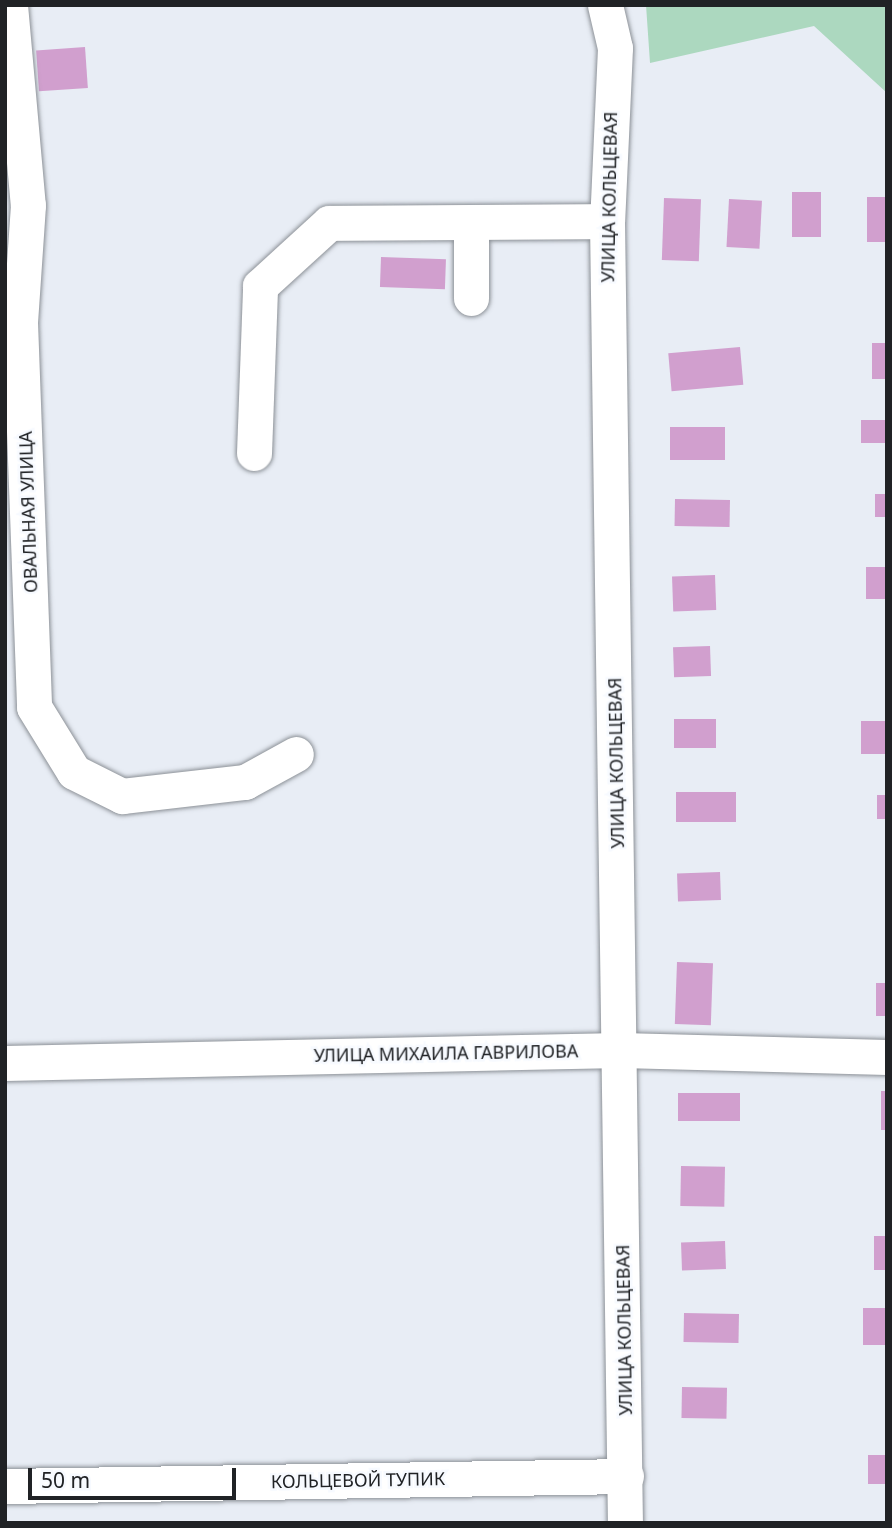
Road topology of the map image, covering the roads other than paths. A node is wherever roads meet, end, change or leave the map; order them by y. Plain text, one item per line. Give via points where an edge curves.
1 (10, 5) edge
2 (606, 5) edge
3 (607, 221) junction
4 (471, 223) junction
5 (471, 298) dead end
6 (254, 453) dead end
7 (296, 754) dead end
8 (621, 1050) junction
9 (887, 1057) edge
10 (5, 1063) edge
11 (626, 1476) junction
12 (5, 1486) edge
13 (625, 1523) edge

1 - 7 street, ОВАЛЬНАЯ УЛИЦА via 28,205 20,322 34,707 74,772 122,796 245,782
2 - 3 street, УЛИЦА КОЛЬЦЕВАЯ via 615,48
3 - 4 street
3 - 8 street, УЛИЦА КОЛЬЦЕВАЯ
4 - 5 street
4 - 6 street via 329,223 260,286
8 - 9 street, УЛИЦА МИХАИЛА ГАВРИЛОВА
8 - 10 street, УЛИЦА МИХАИЛА ГАВРИЛОВА
8 - 11 street, УЛИЦА КОЛЬЦЕВАЯ
11 - 12 street, КОЛЬЦЕВОЙ ТУПИК
11 - 13 street, УЛИЦА КОЛЬЦЕВАЯ

